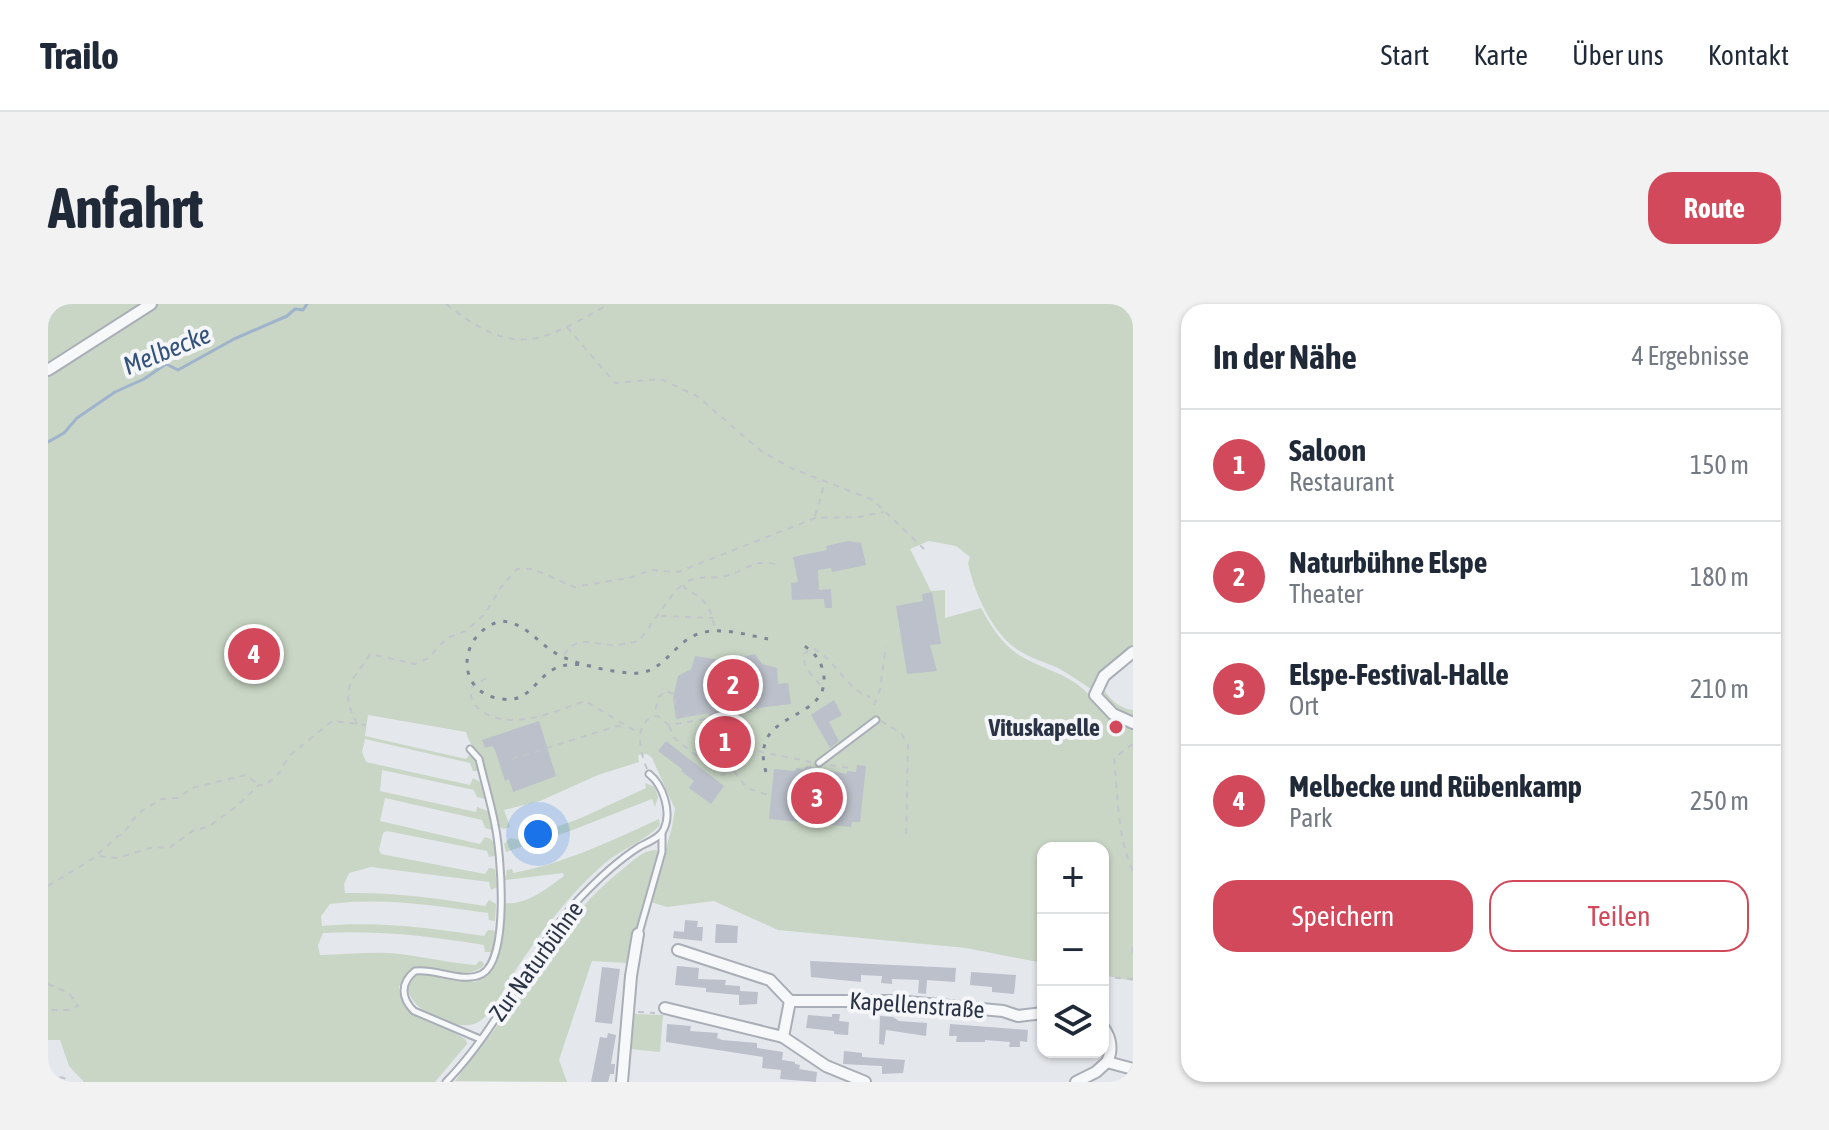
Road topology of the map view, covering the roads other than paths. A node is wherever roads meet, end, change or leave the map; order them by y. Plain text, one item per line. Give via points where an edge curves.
1 (151, 304) edge
2 (48, 370) edge
3 (1133, 652) edge
4 (876, 720) road end
5 (1133, 723) edge
6 (470, 749) dead end
7 (819, 763) road end
8 (649, 774) road end
9 (662, 834) junction
10 (638, 934) joint
11 (678, 950) dead end
12 (790, 1001) junction
13 (665, 1008) road end
14 (1037, 1014) edge
15 (1109, 1036) edge
16 (783, 1037) junction
17 (480, 1039) junction
18 (1109, 1057) edge
19 (1108, 1058) edge
20 (1107, 1062) junction
21 (1133, 1069) edge
22 (446, 1082) edge
23 (622, 1082) edge
24 (865, 1082) edge
25 (1076, 1082) edge

1 - 2 street
3 - 5 street via 1104,676 1095,695 1113,714
4 - 7 lane
6 - 17 lane via 479,759 499,850 495,954 488,968 475,976 415,971 403,992 414,1011
8 - 9 lane via 666,808
9 - 10 lane via 662,852
9 - 17 lane, Zur Naturbühne via 611,868 572,907
10 - 23 street
11 - 12 street via 770,980
12 - 14 street, Kapellenstraße via 896,1001
12 - 16 street
13 - 16 street
15 - 18 street
16 - 24 street via 826,1066
17 - 22 lane, Zur Naturbühne
19 - 20 street
20 - 21 street
20 - 25 street

